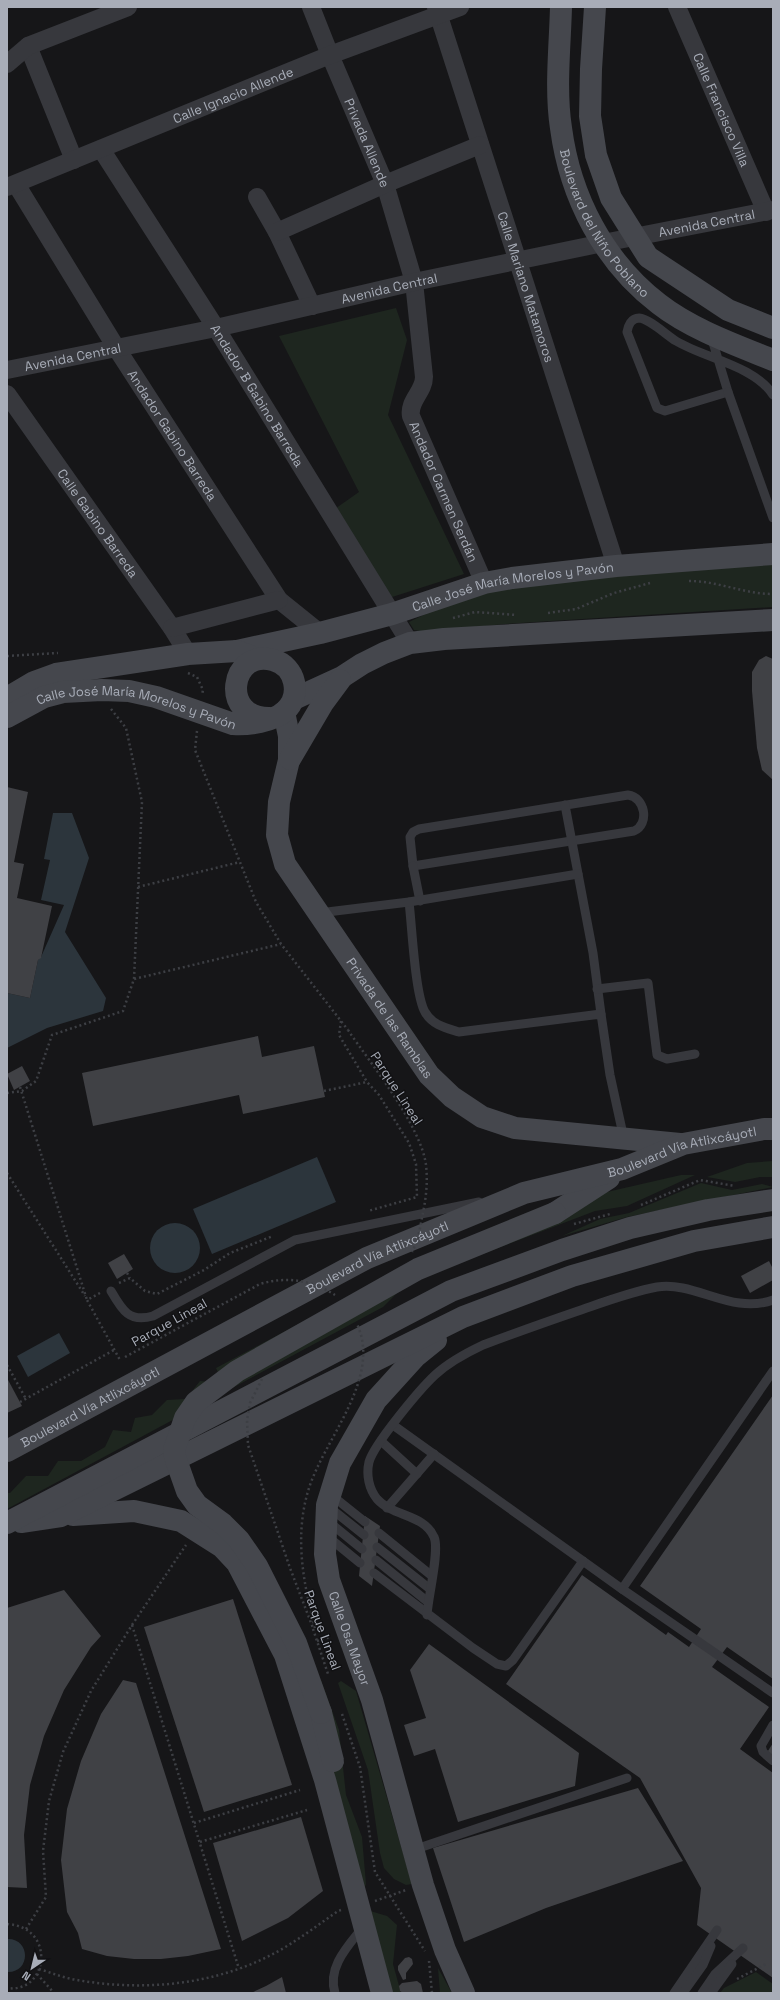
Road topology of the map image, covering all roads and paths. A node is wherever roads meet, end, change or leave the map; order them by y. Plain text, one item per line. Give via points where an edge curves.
1 (128, 7) edge
2 (311, 7) edge
3 (460, 7) edge
4 (561, 7) edge
5 (595, 7) edge
6 (677, 7) edge
7 (437, 10) edge
8 (28, 46) junction
9 (330, 55) junction
10 (7, 64) edge
11 (480, 146) junction
12 (101, 149) junction
13 (74, 160) junction
14 (386, 184) junction
15 (11, 185) edge
16 (257, 197) dead end
17 (770, 211) edge
18 (277, 232) junction
19 (634, 237) junction
20 (603, 243) junction
21 (518, 261) junction
22 (414, 282) junction
23 (312, 306) junction
24 (216, 328) junction
25 (773, 328) edge
26 (710, 335) junction
27 (116, 349) junction
28 (716, 359) junction
29 (757, 363) edge
30 (7, 370) edge
31 (728, 392) junction
32 (7, 394) edge
33 (773, 395) edge
34 (773, 518) edge
35 (773, 554) edge
36 (616, 566) junction
37 (484, 583) junction
38 (279, 600) junction
39 (392, 614) junction
40 (773, 620) edge
41 (172, 628) junction
42 (320, 633) junction
43 (410, 643) junction
44 (268, 653) junction
45 (186, 663) junction
46 (342, 677) junction
47 (102, 690) junction
48 (7, 698) edge
49 (282, 710) junction
50 (199, 713) junction
51 (7, 717) edge
52 (289, 760) junction
53 (565, 805) junction
54 (572, 841) junction
55 (240, 862) junction
56 (413, 866) junction
57 (578, 874) junction
58 (138, 887) junction
59 (420, 901) junction
60 (409, 902) junction
61 (318, 914) junction
62 (281, 944) junction
63 (134, 979) junction
64 (597, 989) junction
65 (601, 1014) junction
66 (341, 1021) junction
67 (695, 1054) dead end
68 (368, 1082) junction
69 (20, 1087) dead end
70 (22, 1091) junction
71 (324, 1091) dead end
72 (7, 1093) edge
73 (770, 1128) edge
74 (624, 1139) junction
75 (683, 1144) junction
76 (622, 1169) junction
77 (7, 1173) edge
78 (741, 1185) dead end
79 (524, 1193) junction
80 (773, 1200) edge
81 (636, 1207) dead end
82 (364, 1212) dead end
83 (614, 1213) dead end
84 (563, 1219) junction
85 (773, 1227) edge
86 (278, 1235) dead end
87 (410, 1256) dead end
88 (127, 1273) dead end
89 (130, 1278) junction
90 (113, 1288) joint
91 (101, 1292) dead end
92 (87, 1300) junction
93 (341, 1300) dead end
94 (773, 1300) edge
95 (354, 1317) dead end
96 (462, 1317) junction
97 (114, 1350) junction
98 (125, 1358) dead end
99 (120, 1360) dead end
100 (7, 1365) edge
101 (773, 1371) edge
102 (265, 1375) dead end
103 (26, 1399) junction
104 (20, 1402) dead end
105 (393, 1425) junction
106 (381, 1441) junction
107 (7, 1451) edge
108 (434, 1454) junction
109 (417, 1474) junction
110 (388, 1508) junction
111 (327, 1513) junction
112 (61, 1516) junction
113 (365, 1522) dead end
114 (7, 1523) edge
115 (379, 1533) dead end
116 (364, 1535) dead end
117 (189, 1541) dead end
118 (377, 1547) dead end
119 (362, 1549) dead end
120 (376, 1560) dead end
121 (583, 1561) junction
122 (360, 1563) dead end
123 (374, 1573) dead end
124 (432, 1576) junction
125 (430, 1589) junction
126 (622, 1589) junction
127 (428, 1602) junction
128 (427, 1615) junction
129 (132, 1625) junction
130 (314, 1629) junction
131 (330, 1677) dead end
132 (773, 1693) edge
133 (330, 1710) junction
134 (773, 1726) edge
135 (773, 1761) edge
136 (627, 1778) dead end
137 (300, 1790) dead end
138 (307, 1810) dead end
139 (194, 1823) junction
140 (340, 1835) junction
141 (200, 1842) junction
142 (412, 1850) junction
143 (423, 1885) junction
144 (389, 1895) junction
145 (362, 1916) junction
146 (7, 1924) edge
147 (26, 1929) junction
148 (717, 1930) dead end
149 (743, 1948) dead end
150 (700, 1963) junction
151 (766, 1964) dead end
152 (39, 1969) junction
153 (239, 1969) junction
154 (37, 1974) junction
155 (718, 1976) junction
156 (735, 1980) dead end
157 (7, 1988) edge
158 (54, 1993) edge
159 (335, 1993) edge
160 (382, 1993) edge
161 (432, 1993) edge
162 (464, 1993) edge
163 (674, 1993) edge
164 (683, 1993) edge
165 (702, 1993) edge
166 (711, 1993) edge

1 - 8 street
2 - 9 street, Privada Allende
3 - 7 street, Calle Ignacio Allende
4 - 20 main road, Boulevard del Niño Poblano via 559,92 561,128 567,162 581,205
5 - 19 main road, Boulevard del Niño Poblano via 590,116 596,155 611,198
6 - 17 street, Calle Francisco Villa
7 - 9 street, Calle Ignacio Allende
7 - 11 street, Calle Mariano Matamoros
8 - 10 street
8 - 13 street
9 - 12 street, Calle Ignacio Allende
9 - 14 street, Privada Allende
11 - 14 street
11 - 21 street, Calle Mariano Matamoros
12 - 13 street, Calle Ignacio Allende
12 - 24 street, Andador B Gabino Barreda
13 - 15 street, Calle Ignacio Allende
14 - 18 street
14 - 22 street, Privada Allende
15 - 27 street, Andador Gabino Barreda
16 - 18 street
17 - 19 street, Avenida Central
18 - 23 street
19 - 20 street, Avenida Central
19 - 25 main road, Boulevard del Niño Poblano via 648,257 680,280 728,310
20 - 21 street, Avenida Central
20 - 26 main road, Boulevard del Niño Poblano via 625,275 660,305
21 - 22 street, Avenida Central
21 - 36 street, Calle Mariano Matamoros
22 - 23 street, Avenida Central
22 - 37 street, Andador Carmen Serdán via 424,377 422,388 410,406 411,416
23 - 24 street, Avenida Central
24 - 27 street, Avenida Central
24 - 39 street, Andador B Gabino Barreda
26 - 28 lane
26 - 29 main road, Boulevard del Niño Poblano
27 - 30 street, Avenida Central
27 - 38 street, Andador Gabino Barreda
28 - 29 lane
28 - 31 lane
28 - 31 lane via 676,341 645,320 638,318 628,325 627,332 654,404 660,411 665,412
29 - 33 lane
31 - 34 lane
32 - 41 street, Calle Gabino Barreda
35 - 36 main road, Calle José María Morelos y Pavón
36 - 37 main road, Calle José María Morelos y Pavón
37 - 39 main road, Calle José María Morelos y Pavón
38 - 41 street
38 - 42 street, Andador Gabino Barreda
39 - 42 main road, Calle José María Morelos y Pavón
39 - 43 street, Andador B Gabino Barreda
40 - 43 main road, Calle José María Morelos y Pavón
41 - 45 street, Calle Gabino Barreda
42 - 44 main road, Calle José María Morelos y Pavón
43 - 46 main road, Calle José María Morelos y Pavón via 362,664
44 - 45 main road, Calle José María Morelos y Pavón via 237,651
44 - 49 main road via 289,671 295,684
44 - 49 main road via 241,670 236,680 235,691 238,702 254,717
45 - 48 main road, Calle José María Morelos y Pavón via 56,674 34,682
45 - 50 path, Parque Lineal via 203,690
46 - 49 main road, Calle José María Morelos y Pavón
46 - 52 main road
47 - 50 main road, Calle José María Morelos y Pavón via 130,691 156,697
47 - 51 main road, Calle José María Morelos y Pavón via 63,692 44,697
47 - 58 path via 109,707 126,728 142,802
49 - 50 main road, Calle José María Morelos y Pavón via 246,725 233,724
49 - 52 main road, Privada de las Ramblas via 289,736
50 - 55 path, Parque Lineal via 195,750
52 - 61 main road, Privada de las Ramblas via 279,802 277,835 285,864
53 - 54 lane
53 - 54 lane via 628,795 639,799 642,805 644,818 640,829
53 - 56 lane via 413,832 410,837
54 - 56 lane
54 - 57 lane
55 - 58 path
55 - 62 path, Parque Lineal via 256,902
56 - 59 lane
57 - 59 lane
57 - 64 lane
58 - 63 path
59 - 60 lane
60 - 61 lane
60 - 65 lane via 420,995 425,1012 439,1026 458,1032
61 - 74 main road, Privada de las Ramblas via 429,1075 452,1096 482,1117 515,1128
62 - 63 path
62 - 66 path, Parque Lineal
63 - 70 path via 123,1012 52,1035 36,1081
64 - 65 lane
64 - 67 lane via 648,983 657,1055 667,1059
65 - 74 lane via 610,1075
66 - 68 path via 340,1035
66 - 87 path, Parque Lineal, bridge via 402,1109 419,1142 426,1164 425,1205 416,1243
68 - 71 path
68 - 82 path via 409,1143 416,1164 417,1197
69 - 70 path
70 - 72 path
70 - 92 path
73 - 75 main road, Boulevard Vía Atlixcáyotl
74 - 75 main road, Privada de las Ramblas
75 - 76 main road, Boulevard Vía Atlixcáyotl
76 - 79 main road, Boulevard Vía Atlixcáyotl
76 - 84 main road
77 - 92 path
78 - 81 path via 700,1180
79 - 90 lane via 295,1240 145,1318 129,1316 123,1311
79 - 107 main road, Boulevard Vía Atlixcáyotl via 367,1258
80 - 114 main road via 708,1210 630,1228 451,1291
83 - 84 path
84 - 133 main road, bridge via 418,1269 237,1371 196,1402 185,1418 174,1450 187,1491 197,1505 223,1524 239,1540 257,1566
85 - 96 main road via 694,1241 572,1276
86 - 89 path via 230,1253 204,1270 157,1294 145,1291
88 - 89 path
89 - 90 path
91 - 92 path
92 - 97 path
93 - 98 path, Parque Lineal, bridge via 323,1287 309,1282 296,1279 272,1280 260,1284
94 - 105 lane via 748,1304 728,1302 678,1287 658,1287 611,1299 465,1353 434,1376
95 - 130 path, Parque Lineal, bridge via 360,1330 364,1351 362,1373 309,1488 302,1522 302,1571
96 - 111 main road, Calle Osa Mayor via 415,1357 376,1400 340,1464
96 - 112 main road
97 - 99 path
97 - 103 path
100 - 103 path
101 - 126 lane
102 - 130 path, Parque Lineal, bridge via 250,1403 247,1420 248,1445
103 - 104 path
105 - 106 lane
105 - 108 lane
106 - 109 lane
106 - 110 lane via 369,1461 368,1475 370,1488 377,1499
108 - 109 lane
108 - 121 lane
109 - 110 lane
110 - 124 lane via 424,1524 434,1535 437,1552
111 - 113 lane
111 - 116 lane
111 - 119 lane
111 - 122 lane
111 - 142 main road, Calle Osa Mayor via 325,1554 329,1580 372,1700
112 - 114 main road
112 - 140 main road via 134,1511 181,1521 222,1547 237,1563 285,1656
115 - 124 lane
117 - 129 path
118 - 125 lane
120 - 127 lane
121 - 126 lane
121 - 128 lane via 513,1660 506,1666 497,1664
123 - 128 lane
124 - 125 lane
125 - 127 lane
126 - 132 lane
127 - 128 lane
129 - 139 path
129 - 147 path via 91,1691 63,1752 49,1801 43,1852 46,1897
130 - 131 path, Parque Lineal
133 - 140 main road via 342,1798
133 - 144 path via 360,1767 375,1872
134 - 135 lane via 761,1746 763,1752
136 - 142 lane
137 - 139 path
138 - 141 path
139 - 141 path
140 - 145 main road
141 - 153 path
142 - 143 main road, Calle Osa Mayor
143 - 144 path
143 - 162 main road, Calle Osa Mayor via 445,1950
144 - 145 path
144 - 161 path via 428,1957
145 - 153 path via 338,1911 291,1944
145 - 159 lane via 333,1974
145 - 160 main road
146 - 147 path
147 - 152 path via 40,1944 42,1954
148 - 150 lane
149 - 155 lane
150 - 155 lane
150 - 163 lane
150 - 164 lane
151 - 156 path
152 - 153 path via 77,1980 137,1985 191,1982
152 - 154 path
154 - 157 path via 21,1987
154 - 158 path
155 - 165 lane
155 - 166 lane

